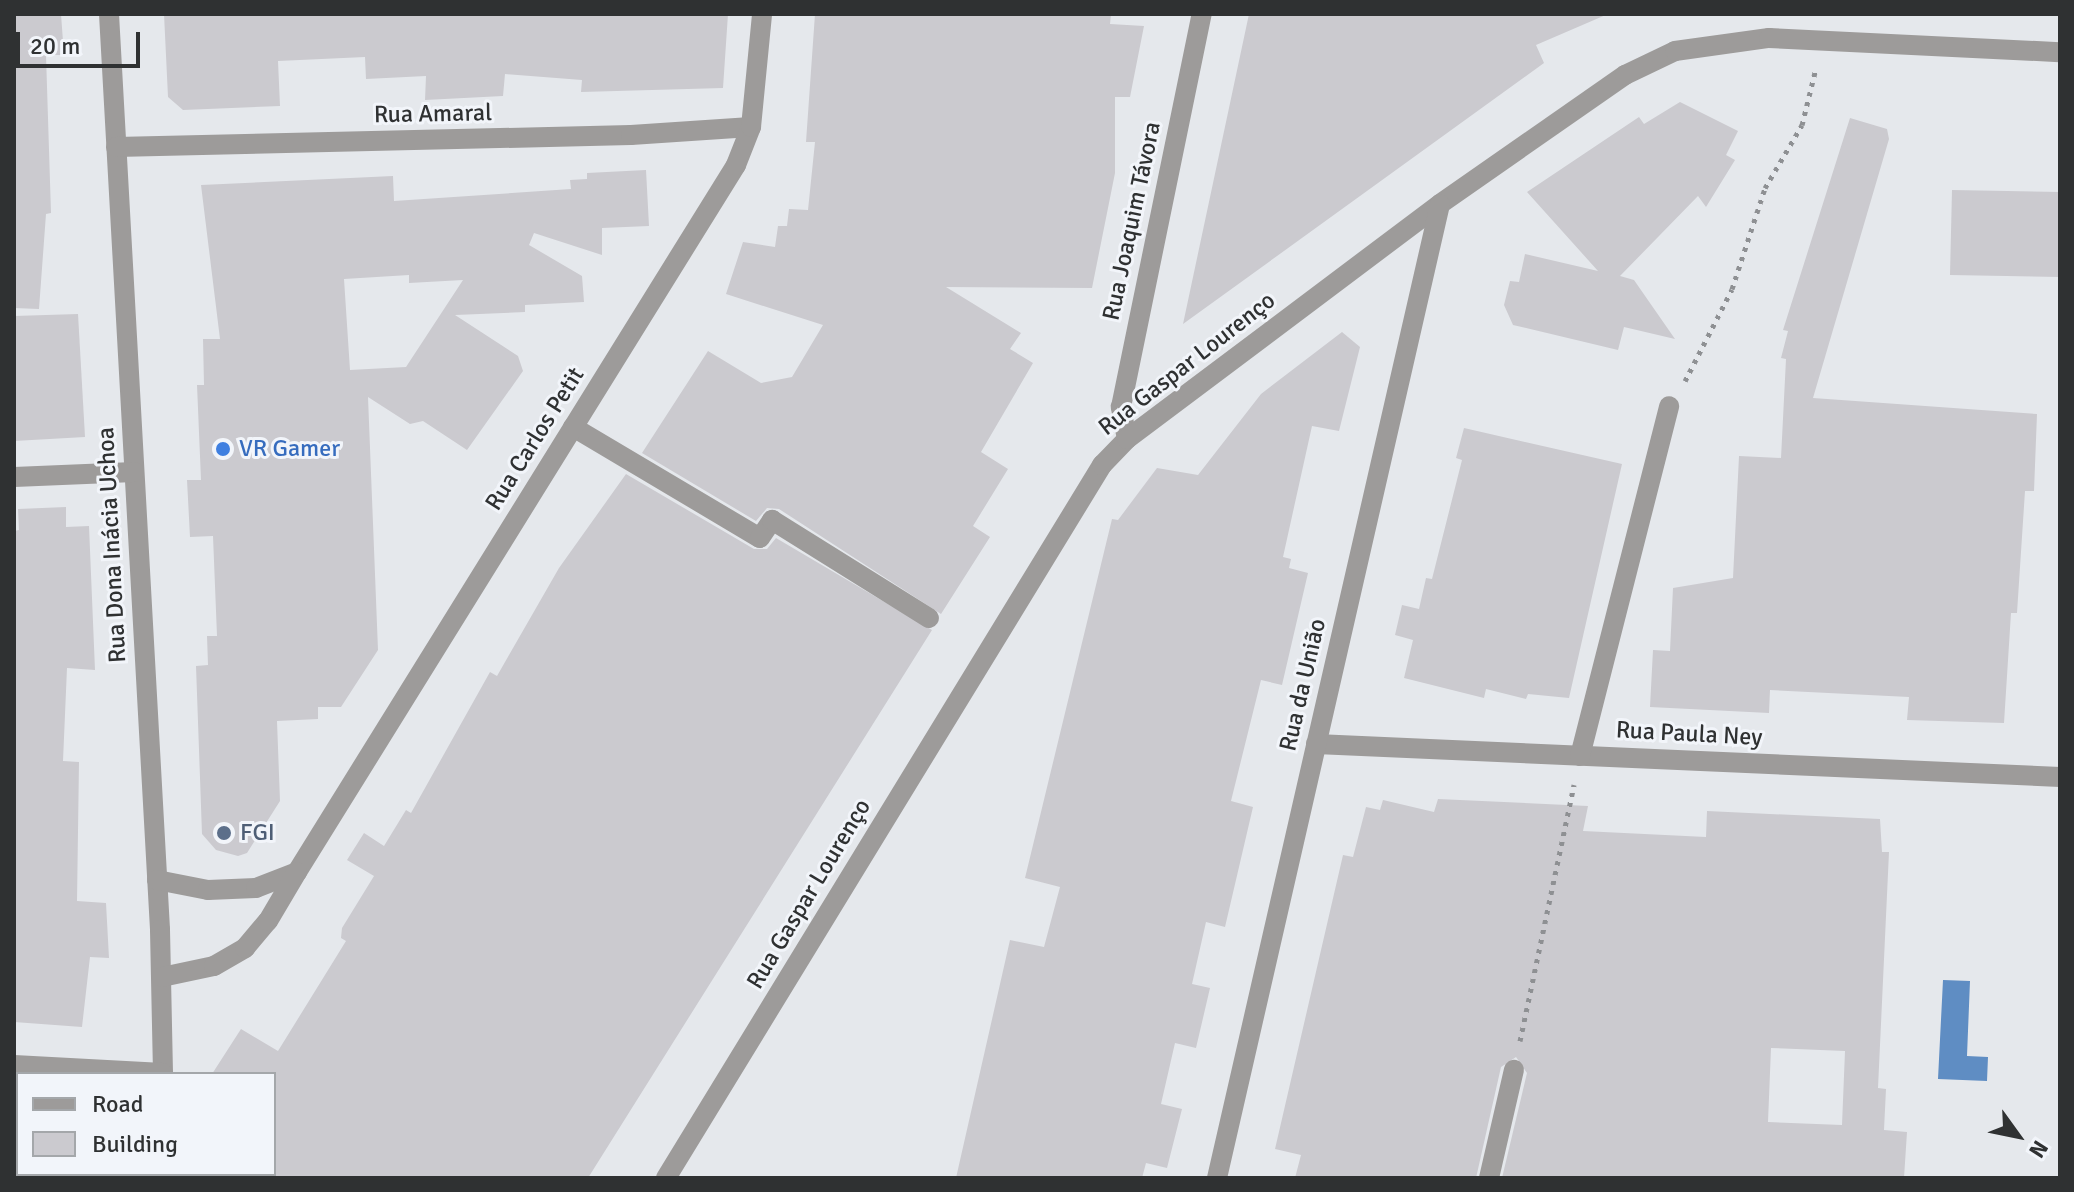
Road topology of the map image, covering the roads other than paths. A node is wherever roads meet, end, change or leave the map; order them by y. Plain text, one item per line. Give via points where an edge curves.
1 (109, 14) edge
2 (762, 14) edge
3 (1202, 14) edge
4 (2060, 52) edge
5 (751, 127) junction
6 (116, 147) junction
7 (1440, 204) junction
8 (1669, 406) road end
9 (573, 427) junction
10 (1127, 439) junction
11 (134, 472) junction
12 (14, 477) edge
13 (929, 618) dead end
14 (1316, 744) junction
15 (1580, 756) junction
16 (2060, 777) edge
17 (297, 872) junction
18 (157, 880) junction
19 (162, 977) junction
20 (14, 1065) edge
21 (1514, 1070) road end
22 (130, 1072) edge
23 (163, 1072) edge
24 (666, 1178) edge
25 (1217, 1178) edge
26 (1489, 1178) edge

1 - 6 street, Rua Dona Inácia Uchoa
2 - 5 street, Rua Carlos Petit
3 - 10 street, Rua Joaquim Távora via 1121,407
4 - 7 street, Rua Gaspar Lourenço via 1823,39 1725,41 1675,51 1625,75
5 - 6 street, Rua Amaral via 631,135
5 - 9 street, Rua Carlos Petit via 736,165
6 - 11 street, Rua Dona Inácia Uchoa
7 - 10 street, Rua Gaspar Lourenço
7 - 14 street, Rua da União
8 - 15 street
9 - 13 street via 760,538 772,520
9 - 17 street, Rua Carlos Petit
10 - 24 street, Rua Gaspar Lourenço via 1102,465
11 - 12 street
11 - 18 street, Rua Dona Inácia Uchoa
14 - 15 street, Rua Paula Ney
14 - 25 street, Rua da União
15 - 16 street, Rua Paula Ney
17 - 18 street via 256,888 208,890
17 - 19 street, Rua Carlos Petit via 245,948 214,966
18 - 19 street, Rua Dona Inácia Uchoa
19 - 23 street, Rua Dona Inácia Uchoa
20 - 22 street
21 - 26 street

